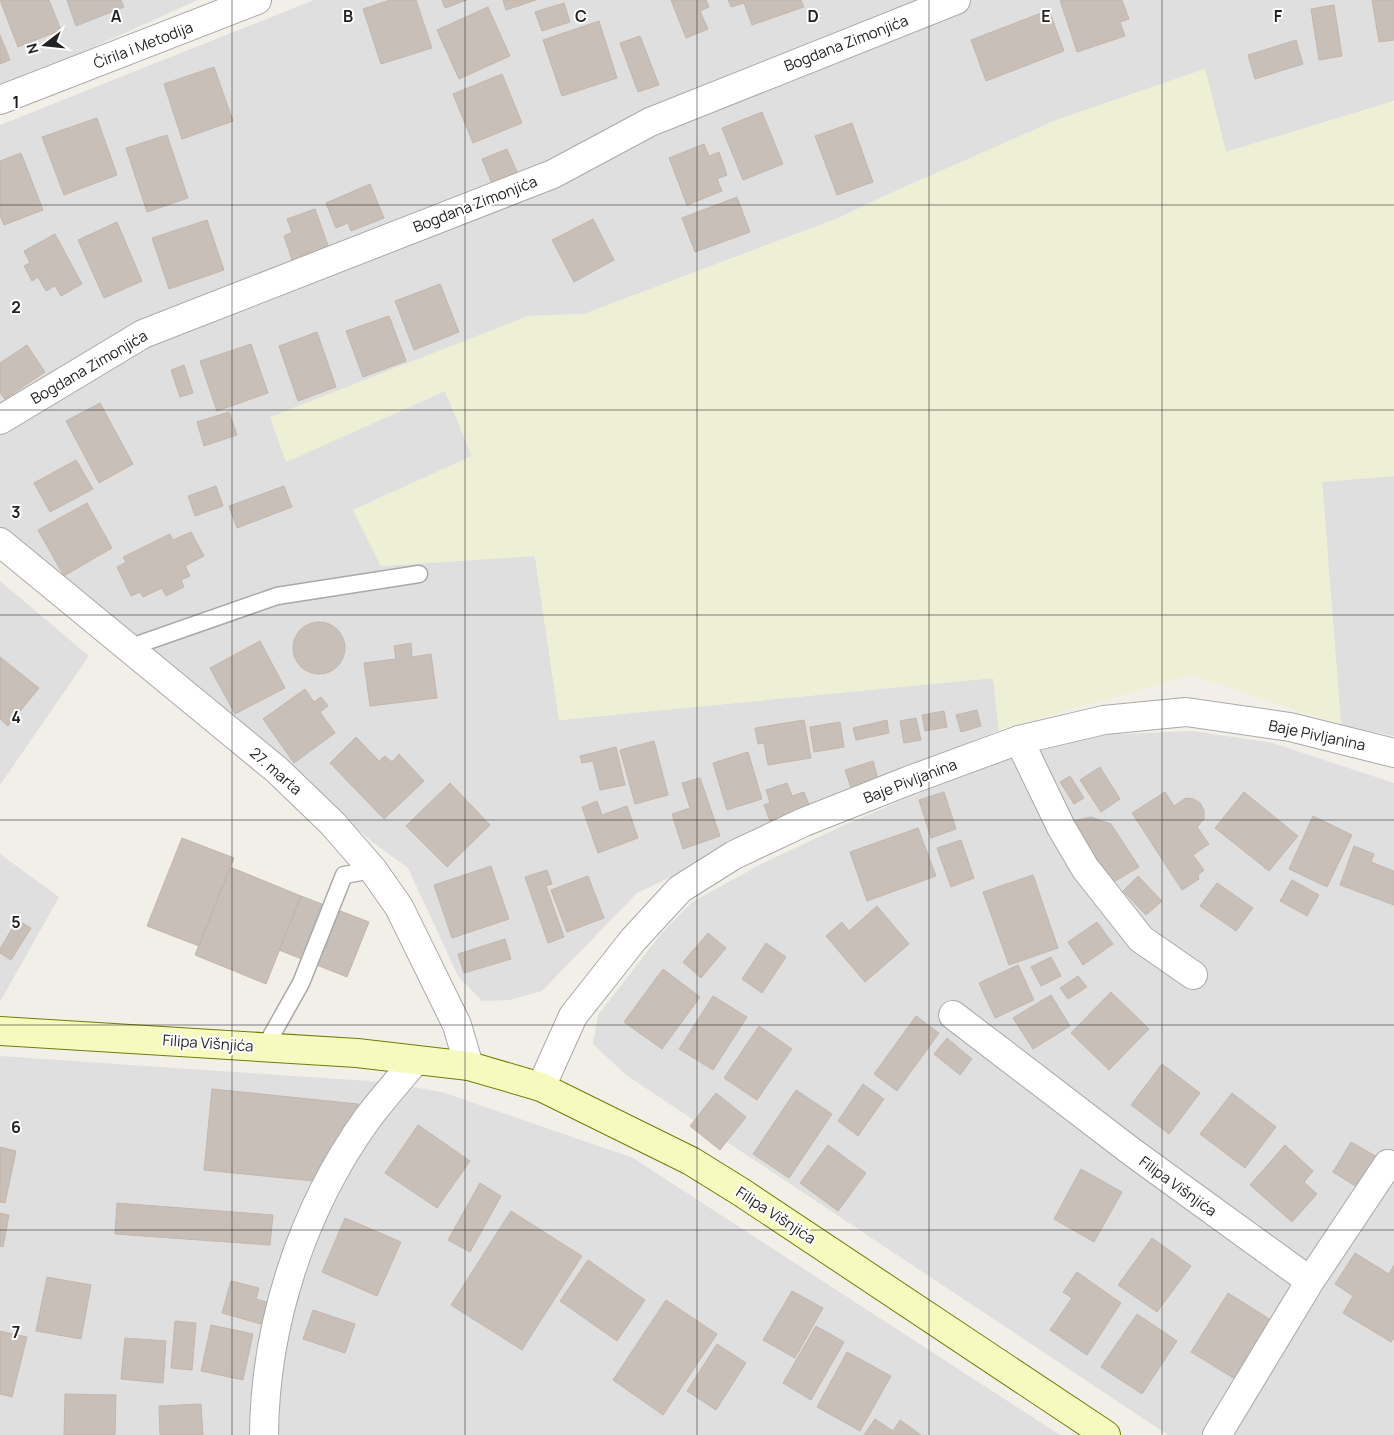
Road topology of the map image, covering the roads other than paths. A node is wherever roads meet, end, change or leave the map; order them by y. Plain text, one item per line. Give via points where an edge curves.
1 (257, 0) edge
2 (956, 0) edge
3 (0, 100) edge
4 (0, 420) edge
5 (0, 542) edge
6 (419, 574) dead end
7 (128, 648) junction
8 (1019, 740) junction
9 (1394, 753) edge
10 (373, 870) junction
11 (1193, 975) dead end
12 (953, 1015) dead end
13 (0, 1031) edge
14 (265, 1047) junction
15 (415, 1061) junction
16 (469, 1066) junction
17 (541, 1087) junction
18 (1388, 1164) dead end
19 (1310, 1281) junction
20 (264, 1435) edge
21 (1106, 1435) edge
22 (1217, 1435) edge

1 - 3 street, Ćirila i Metodija
2 - 4 street, Bogdana Zimonjića via 650,122 553,174 143,334
5 - 7 street, 27. marta
6 - 7 lane via 277,596
7 - 10 street, 27. marta via 277,770 333,824
8 - 9 street, Baje Pivljanina via 1104,720 1186,712 1290,727
8 - 11 street via 1060,827 1085,868 1141,938
8 - 17 street, Baje Pivljanina via 804,822 734,855 680,889 633,940 573,1016
10 - 14 lane via 344,875 301,983
10 - 16 street, 27. marta via 398,907 438,984 457,1025
12 - 19 street, Filipa Višnjića via 1132,1152
13 - 14 main road, Filipa Višnjića
14 - 15 main road, Filipa Višnjića via 357,1053
15 - 16 main road, Filipa Višnjića
15 - 20 street via 367,1119 327,1184 297,1253 275,1326 264,1401
16 - 17 main road, Filipa Višnjića
17 - 21 main road, Filipa Višnjića via 691,1161
18 - 19 street
19 - 22 street

